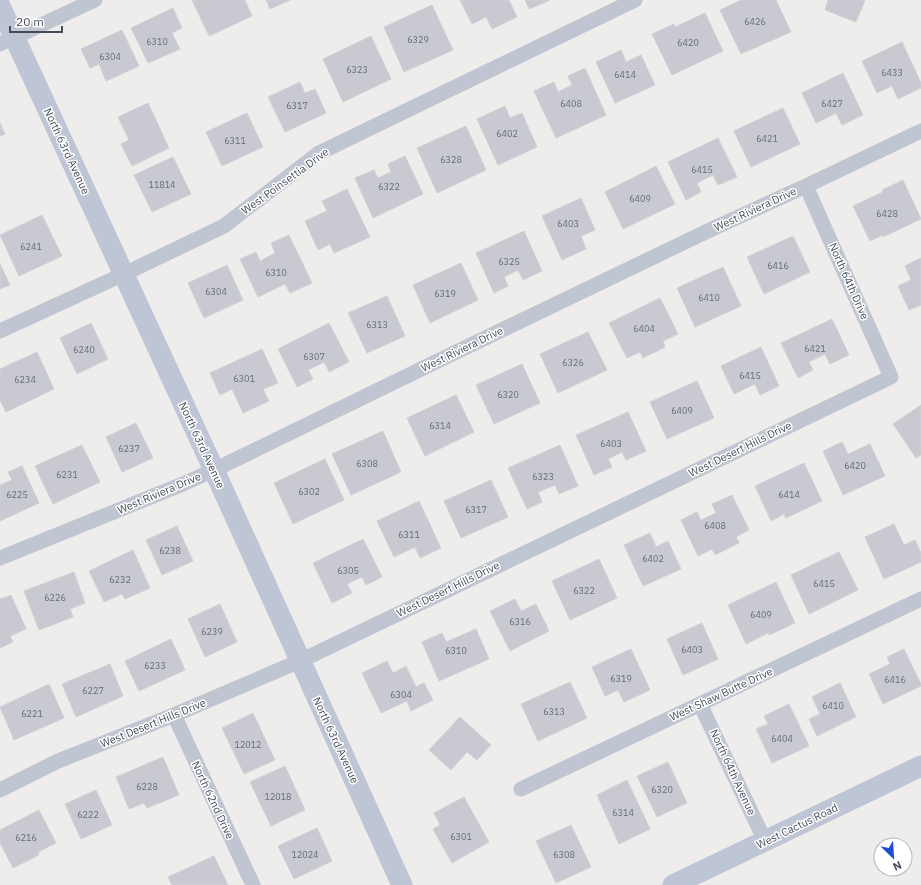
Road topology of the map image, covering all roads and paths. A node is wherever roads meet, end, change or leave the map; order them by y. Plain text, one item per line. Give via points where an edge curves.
1 (95, 0) edge
2 (635, 0) edge
3 (0, 6) edge
4 (7, 40) edge
5 (921, 131) edge
6 (806, 186) junction
7 (124, 274) junction
8 (0, 331) edge
9 (891, 377) joint
10 (214, 470) junction
11 (0, 558) edge
12 (921, 599) edge
13 (300, 661) junction
14 (700, 704) junction
15 (174, 715) junction
16 (921, 766) edge
17 (521, 789) dead end
18 (0, 790) edge
19 (765, 841) junction
20 (252, 885) edge
21 (402, 885) edge
22 (673, 885) edge

1 - 4 street
2 - 7 street, West Poinsettia Drive via 319,153 224,226
3 - 4 street, North 63rd Avenue
4 - 7 street, North 63rd Avenue
5 - 6 street, West Riviera Drive
6 - 9 street, North 64th Drive
6 - 10 street, West Riviera Drive via 634,266
7 - 8 street, West Poinsettia Drive
7 - 10 street, North 63rd Avenue
9 - 13 street, West Desert Hills Drive
10 - 11 street, West Riviera Drive
10 - 13 street, North 63rd Avenue
12 - 14 street, West Shaw Butte Drive
13 - 15 street, West Desert Hills Drive
13 - 21 street, North 63rd Avenue
14 - 17 street, West Shaw Butte Drive
14 - 19 street, North 64th Avenue
15 - 18 street, West Desert Hills Drive via 58,761
15 - 20 street, North 62nd Drive
16 - 19 street, West Cactus Road
19 - 22 street, West Cactus Road

